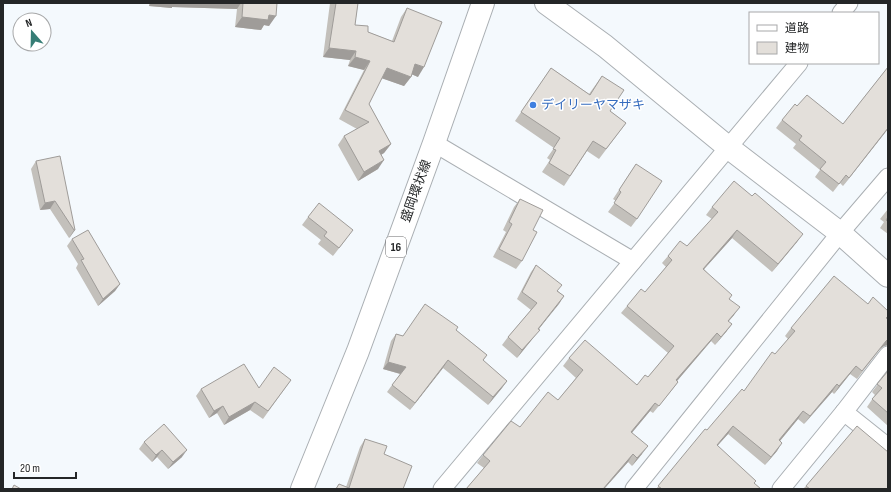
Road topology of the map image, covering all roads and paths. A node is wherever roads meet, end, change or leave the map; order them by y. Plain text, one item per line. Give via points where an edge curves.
1 (483, 3) edge
2 (546, 3) edge
3 (849, 3) edge
4 (842, 12) edge
5 (798, 64) edge
6 (434, 143) junction
7 (728, 148) junction
8 (888, 177) edge
9 (840, 233) junction
10 (633, 262) junction
11 (888, 276) edge
12 (888, 355) edge
13 (844, 412) junction
14 (888, 447) edge
15 (302, 489) edge
16 (442, 489) edge
17 (634, 489) edge
18 (781, 489) edge

1 - 6 main road, 盛岡環状線 / 16
2 - 7 main road via 606,46
3 - 4 street
5 - 7 street
6 - 10 street
6 - 15 main road, 盛岡環状線 / 16 via 358,351
7 - 9 main road
7 - 10 street
8 - 9 street
9 - 11 main road
9 - 17 street
10 - 16 street
12 - 13 street
13 - 14 street
13 - 18 street

